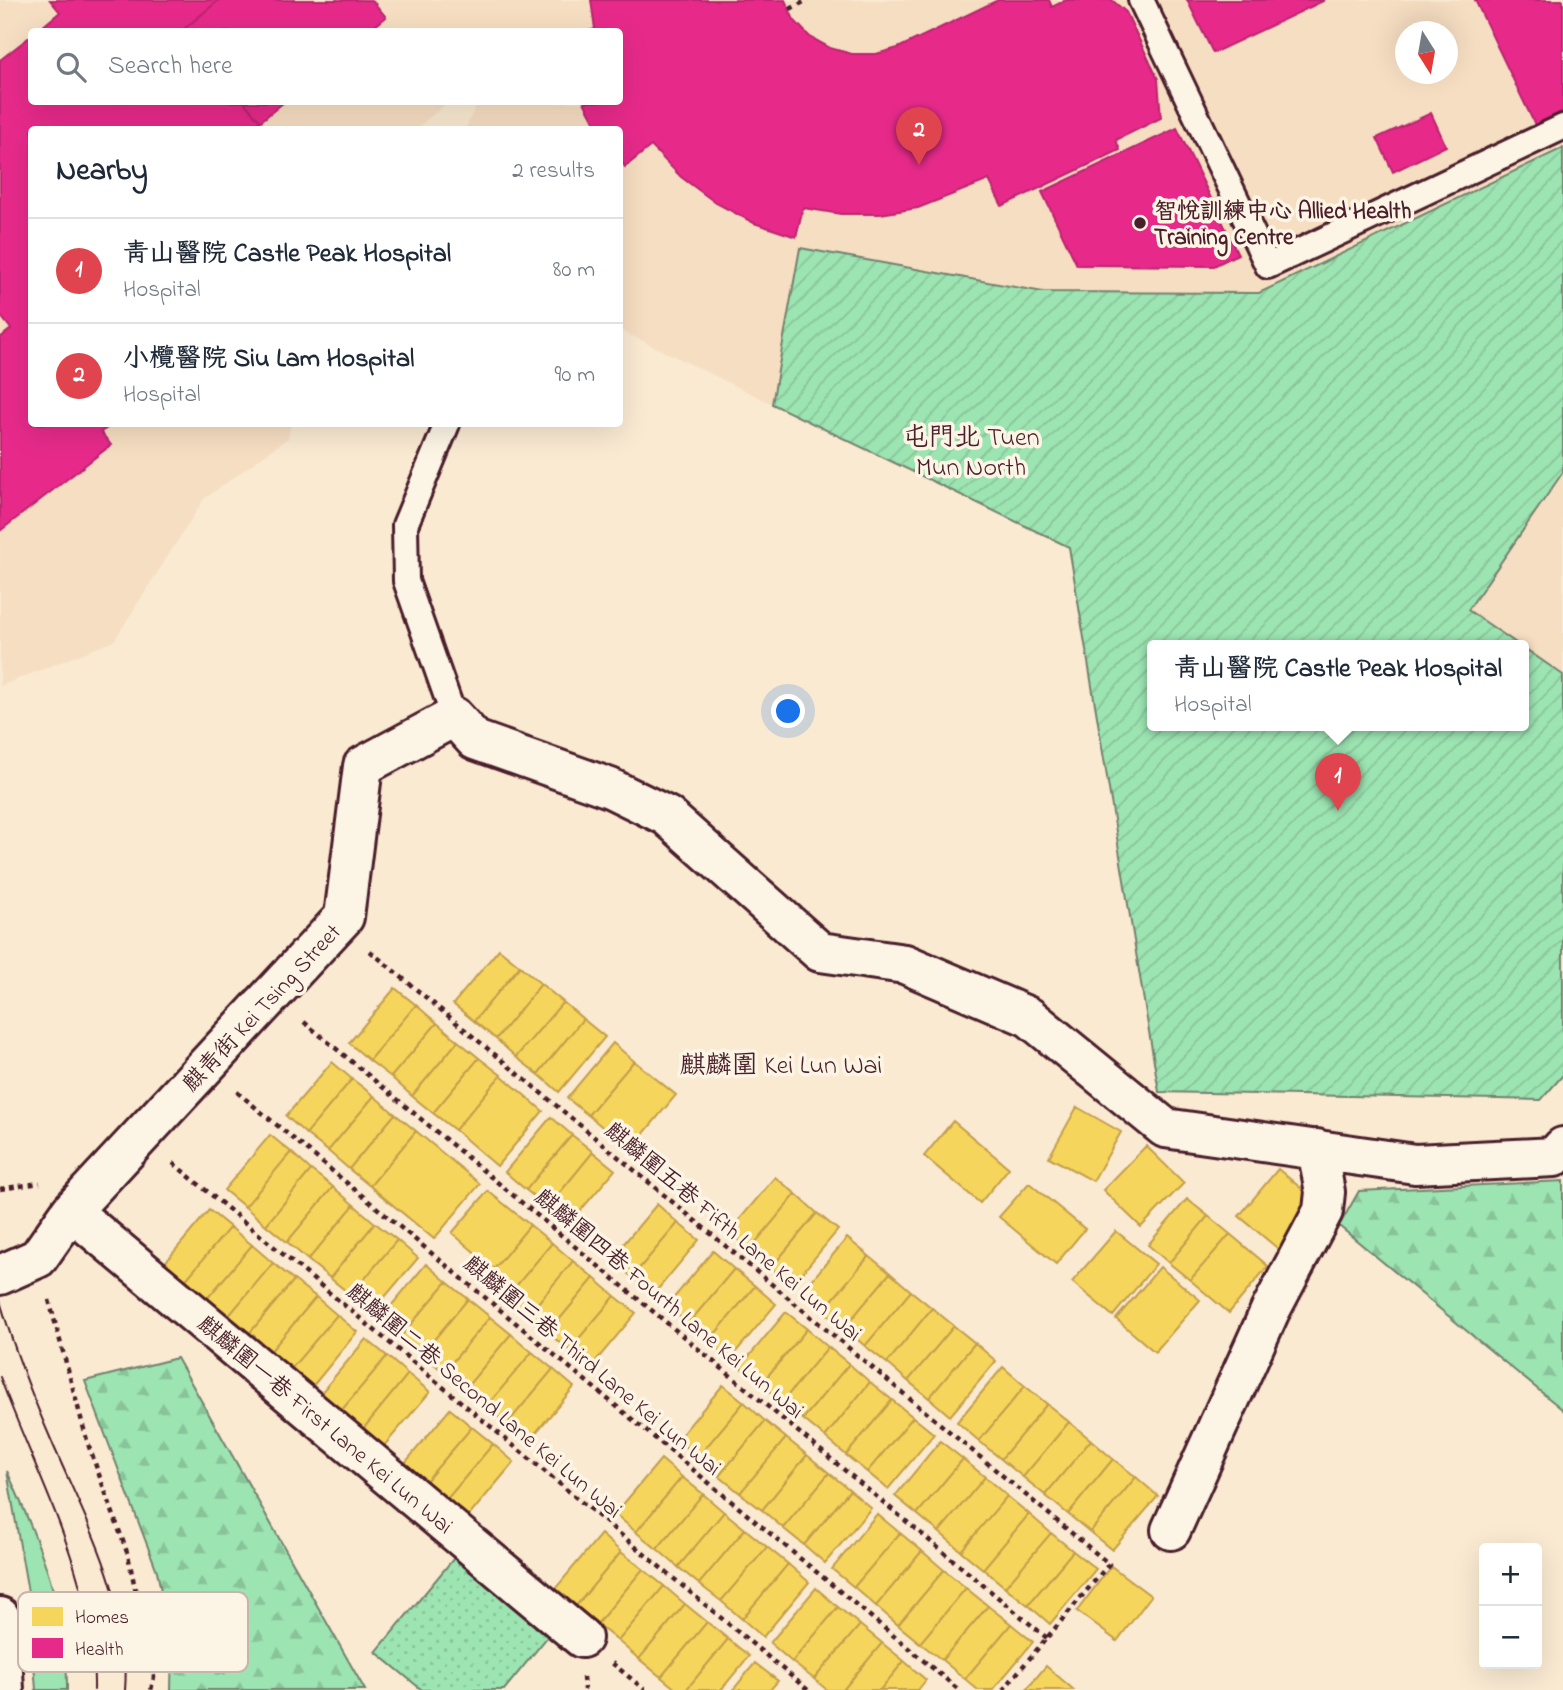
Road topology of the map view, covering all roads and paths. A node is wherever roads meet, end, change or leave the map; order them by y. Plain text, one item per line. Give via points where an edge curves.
1 (808, 0) edge
2 (1141, 0) edge
3 (790, 9) dead end
4 (1563, 127) edge
5 (446, 427) edge
6 (454, 717) junction
7 (337, 924) junction
8 (271, 995) junction
9 (206, 1066) junction
10 (140, 1137) junction
11 (1563, 1147) edge
12 (1317, 1149) junction
13 (71, 1211) junction
14 (38, 1258) junction
15 (0, 1275) edge
16 (1171, 1530) dead end
17 (136, 1592) edge
18 (0, 1617) edge
19 (582, 1638) dead end
20 (1047, 1638) junction
21 (153, 1672) edge
22 (4, 1690) edge
23 (151, 1690) edge
24 (808, 1690) edge
25 (959, 1690) edge
26 (1003, 1690) edge

1 - 3 path
2 - 4 lane via 1268,266
5 - 6 lane via 405,524 407,581
6 - 7 street, 麒青街 Kei Tsing Street via 363,765 344,917
6 - 12 street via 475,740 610,788 667,816 820,952 905,964 1029,1017 1165,1128
7 - 8 street, 麒青街 Kei Tsing Street
7 - 20 path, 麒麟圍五巷 Fifth Lane Kei Lun Wai via 1109,1564
8 - 9 street, 麒青街 Kei Tsing Street
8 - 20 path, 麒麟圍四巷 Fourth Lane Kei Lun Wai
9 - 10 street, 麒青街 Kei Tsing Street
9 - 25 path, 麒麟圍三巷 Third Lane Kei Lun Wai
10 - 13 street, 麒青街 Kei Tsing Street
10 - 24 path, 麒麟圍二巷 Second Lane Kei Lun Wai
11 - 12 street via 1554,1157 1415,1164
12 - 16 street via 1325,1192 1322,1212 1270,1311
13 - 14 street, 麒青街 Kei Tsing Street
13 - 19 street, 麒麟圍一巷 First Lane Kei Lun Wai
14 - 15 street
14 - 17 path via 88,1444 128,1555
18 - 22 street
20 - 26 path
21 - 23 path

